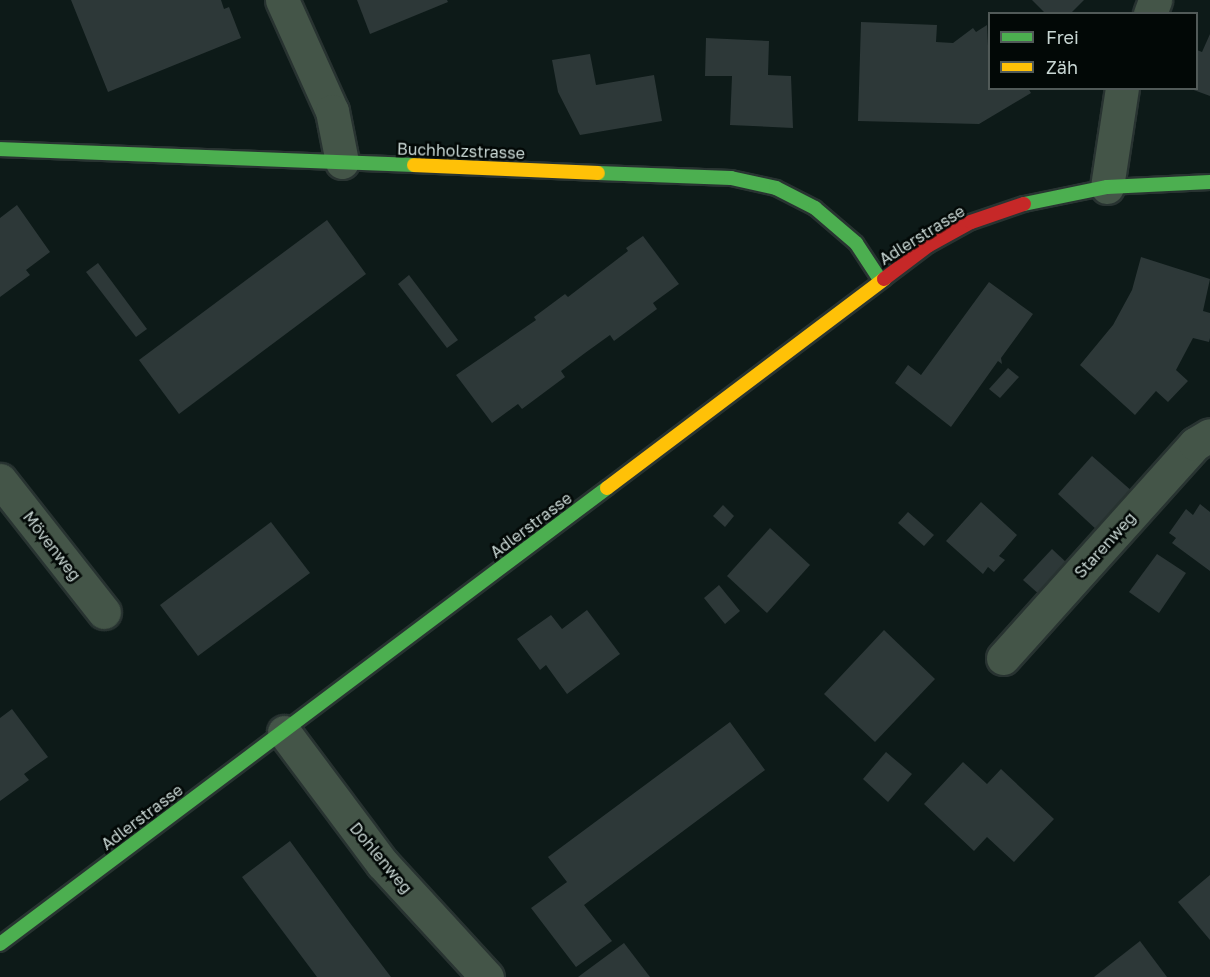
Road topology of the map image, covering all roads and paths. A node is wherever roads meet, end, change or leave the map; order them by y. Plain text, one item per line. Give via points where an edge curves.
1 (282, 0) edge
2 (1122, 90) edge
3 (0, 149) edge
4 (342, 162) junction
5 (1210, 182) edge
6 (1107, 187) junction
7 (881, 281) junction
8 (1210, 435) edge
9 (0, 480) edge
10 (104, 612) dead end
11 (1003, 658) dead end
12 (284, 732) junction
13 (0, 944) edge
14 (487, 977) edge

1 - 4 street via 333,111
2 - 6 street
3 - 4 street, Buchholzstrasse
4 - 7 street, Buchholzstrasse via 692,175 759,183 794,195 839,225
5 - 6 street
6 - 7 street, Adlerstrasse via 998,210 948,234
7 - 12 street, Adlerstrasse
8 - 11 street, Starenweg via 1195,444
9 - 10 street, Mövenweg
12 - 13 street, Adlerstrasse
12 - 14 street, Dohlenweg via 382,863

